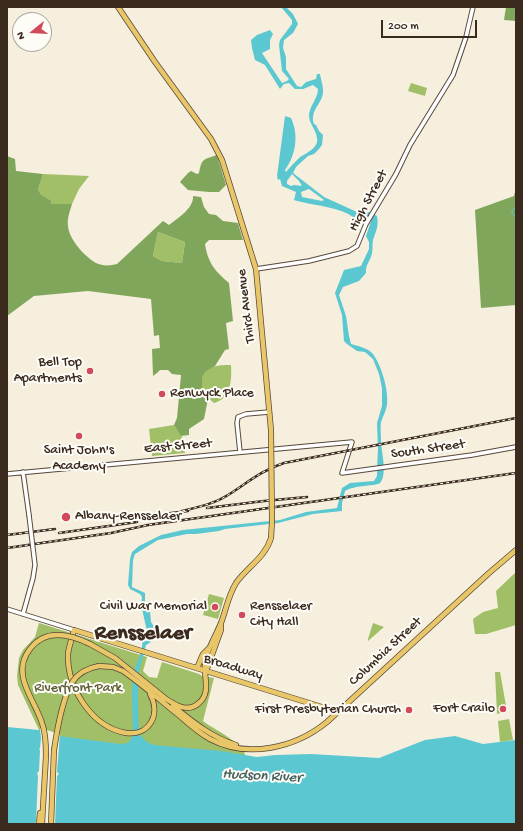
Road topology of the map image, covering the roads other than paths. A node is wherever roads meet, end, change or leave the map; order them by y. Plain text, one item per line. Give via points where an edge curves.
1 (118, 7) edge
2 (473, 7) edge
3 (256, 268) junction
4 (269, 412) junction
5 (516, 447) edge
6 (240, 452) junction
7 (23, 472) junction
8 (342, 473) joint
9 (7, 474) edge
10 (516, 550) edge
11 (7, 609) edge
12 (23, 614) junction
13 (221, 624) junction
14 (74, 630) junction
15 (210, 647) junction
16 (196, 668) junction
17 (205, 671) junction
18 (149, 692) junction
19 (164, 697) junction
20 (338, 712) junction
21 (251, 748) junction
22 (43, 791) junction
23 (38, 824) edge
24 (42, 824) edge
25 (49, 824) edge

1 - 3 main road, Third Avenue via 218,149
2 - 3 street, High Street via 453,75 410,145 357,246 349,251 309,261
3 - 4 main road, Third Avenue
4 - 6 street via 243,414 238,417
4 - 13 main road, Third Avenue, bridge via 271,538 262,556 232,589
5 - 8 street, South Street
6 - 7 street, East Street
6 - 8 street, East Street via 352,442
7 - 9 street, East Street
7 - 12 street, bridge via 35,565
10 - 20 main road, Columbia Street
11 - 12 street, Broadway
12 - 14 street, Broadway
13 - 15 main road, Third Avenue
13 - 17 main road, Third Avenue
14 - 16 main road, Broadway
14 - 18 main road via 68,662 71,678 88,709 97,717 110,727 123,732 138,732 153,719 154,703
15 - 16 main road
15 - 17 main road, Third Avenue via 204,665
16 - 17 main road, Broadway
17 - 19 main road via 206,690 198,705 190,708 181,707
17 - 20 main road, Broadway
18 - 21 main road via 209,738 232,747
18 - 25 main road, bridge via 126,673 113,667 96,666 72,681 67,691 54,750
19 - 21 main road via 211,735
19 - 22 main road, bridge via 116,658 90,644 60,635 48,636 38,641 25,656 22,673 44,727 46,756
20 - 21 main road, Columbia Street via 317,729 296,741 273,748
22 - 23 main road
22 - 24 main road

